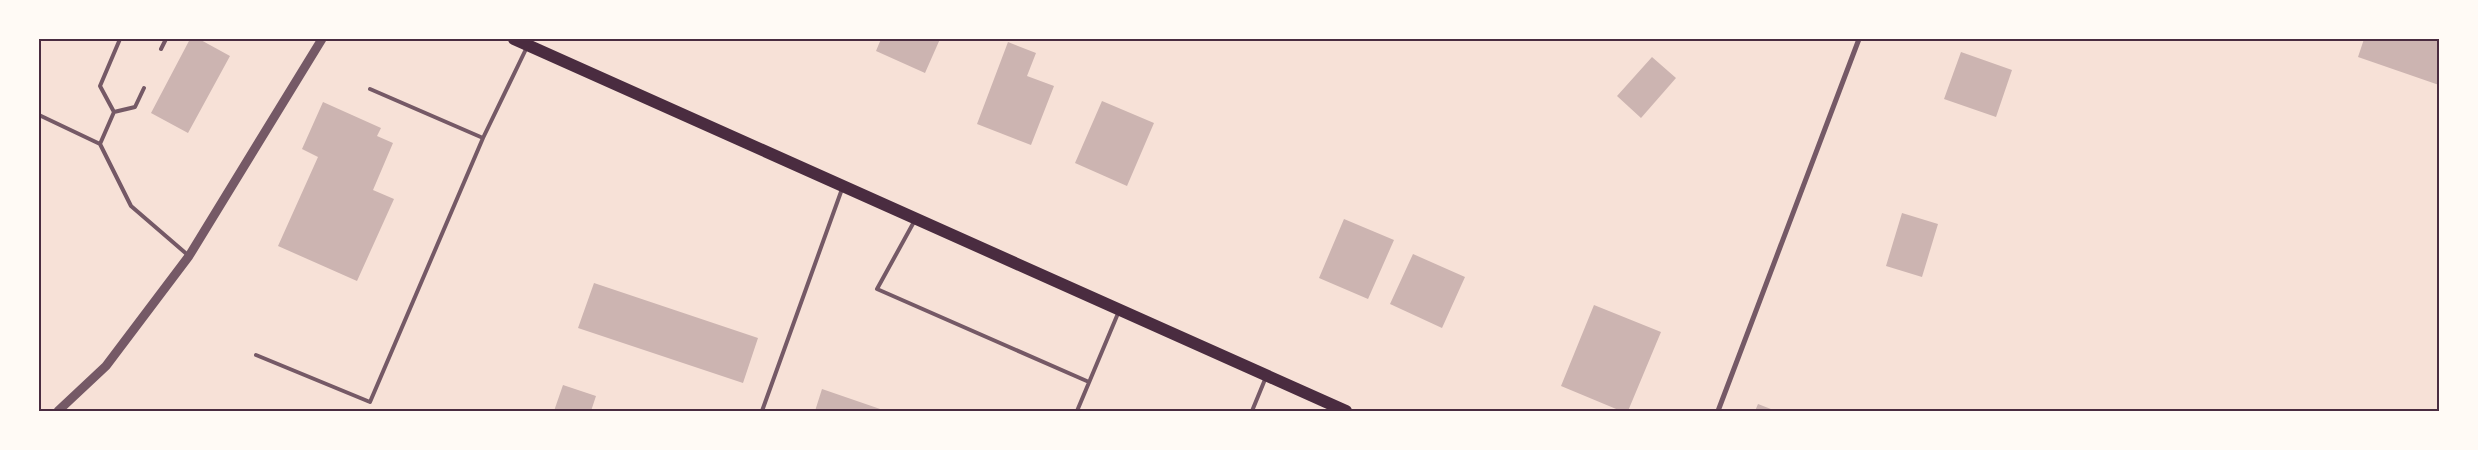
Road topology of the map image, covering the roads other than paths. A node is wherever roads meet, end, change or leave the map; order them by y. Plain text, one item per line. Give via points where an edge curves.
1 (120, 39) edge
2 (166, 39) edge
3 (322, 39) edge
4 (514, 39) edge
5 (1859, 39) edge
6 (528, 45) junction
7 (161, 49) dead end
8 (144, 88) dead end
9 (370, 89) dead end
10 (114, 112) junction
11 (39, 115) edge
12 (483, 138) junction
13 (100, 144) junction
14 (843, 186) junction
15 (915, 219) junction
16 (189, 256) junction
17 (1119, 311) junction
18 (256, 355) dead end
19 (1266, 377) junction
20 (1089, 382) junction
21 (58, 411) edge
22 (762, 411) edge
23 (1077, 411) edge
24 (1252, 411) edge
25 (1346, 411) edge
26 (1718, 411) edge

1 - 10 lane via 100,86
2 - 7 lane
3 - 16 street
4 - 6 main road
5 - 26 street
6 - 12 lane
6 - 14 main road
8 - 10 lane via 135,107
9 - 12 lane
10 - 13 lane
11 - 13 lane
12 - 18 lane via 370,402
13 - 16 lane via 131,206
14 - 15 main road
14 - 22 lane
15 - 17 main road
15 - 20 lane via 877,289
16 - 21 street via 106,366
17 - 19 main road
17 - 20 lane
19 - 24 lane
19 - 25 main road
20 - 23 lane

